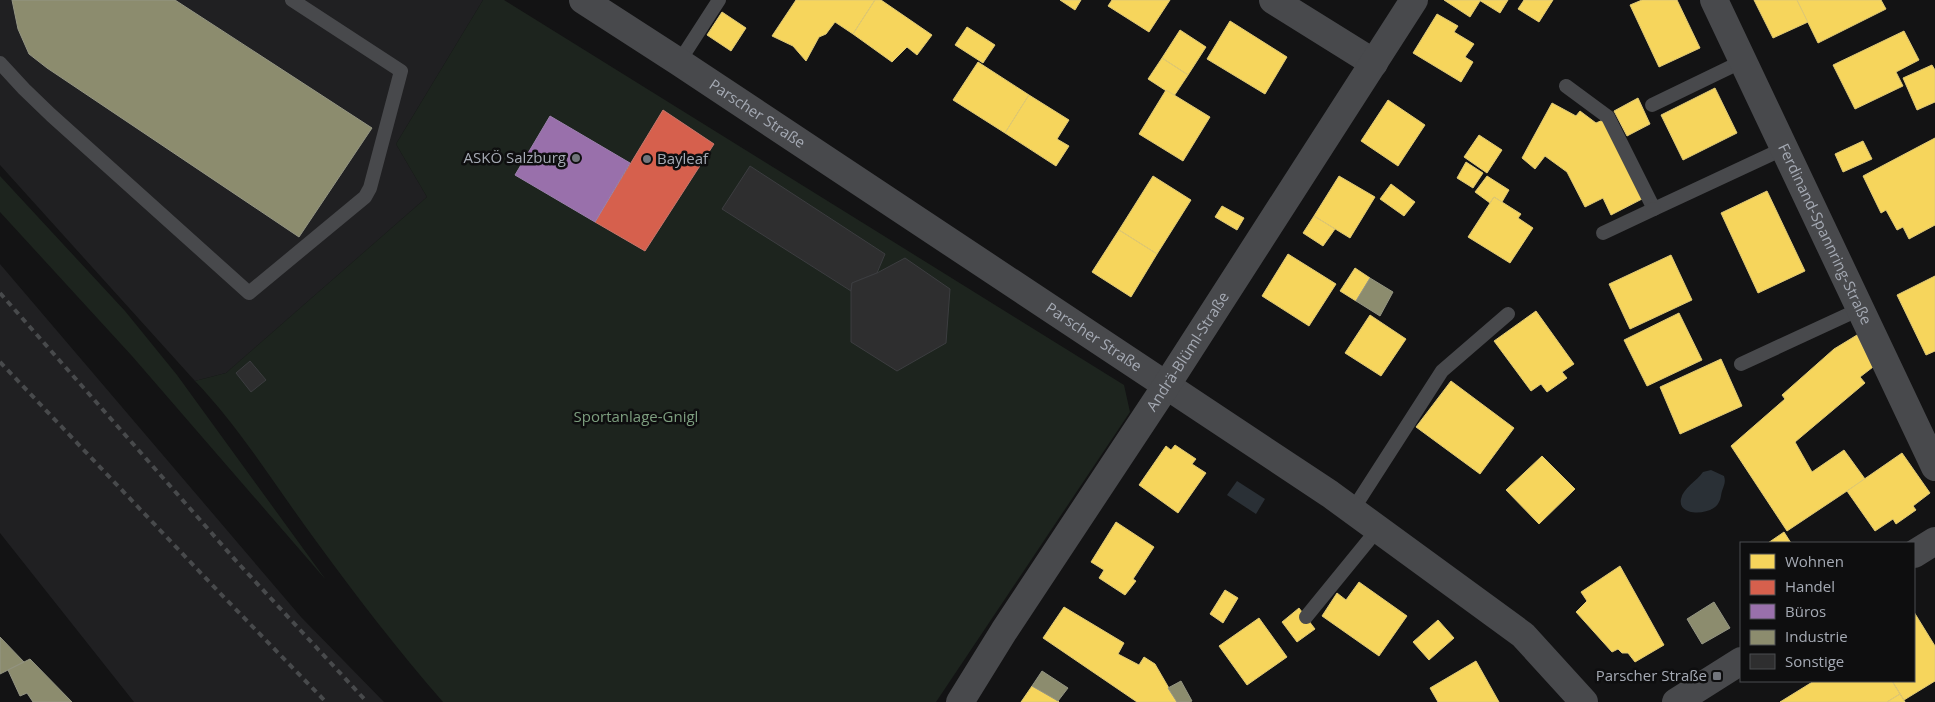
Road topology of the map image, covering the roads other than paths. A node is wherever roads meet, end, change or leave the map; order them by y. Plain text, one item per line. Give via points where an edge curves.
1 (292, 0) edge
2 (719, 0) edge
3 (1273, 0) edge
4 (1414, 0) edge
5 (586, 1) edge
6 (1721, 2) edge
7 (1744, 61) junction
8 (679, 62) junction
9 (0, 63) edge
10 (1374, 63) junction
11 (1566, 86) dead end
12 (1652, 105) dead end
13 (1785, 148) junction
14 (1654, 209) junction
15 (1603, 233) dead end
16 (1860, 309) junction
17 (1508, 314) dead end
18 (1740, 364) dead end
19 (1166, 386) junction
20 (1935, 467) edge
21 (1352, 511) junction
22 (1377, 530) junction
23 (1935, 541) edge
24 (1915, 553) edge
25 (1306, 617) dead end
26 (1740, 662) edge
27 (960, 702) edge
28 (1584, 702) edge
29 (1676, 702) edge

1 - 9 lane via 401,71 365,197 249,293 51,115
2 - 8 lane
3 - 10 street
4 - 10 street, Andrä-Blüml-Straße
5 - 8 street, Parscher Straße
6 - 7 street, Ferdinand-Spannring-Straße
7 - 12 lane
7 - 13 street, Ferdinand-Spannring-Straße
8 - 19 street, Parscher Straße
10 - 19 street, Andrä-Blüml-Straße
11 - 14 lane via 1608,117
13 - 14 lane
13 - 16 street, Ferdinand-Spannring-Straße
14 - 15 lane
16 - 18 lane
16 - 20 street, Ferdinand-Spannring-Straße
17 - 21 lane via 1442,371
19 - 21 street, Parscher Straße
19 - 27 street, Andrä-Blüml-Straße
21 - 22 street, Parscher Straße
22 - 25 lane
22 - 28 street, Parscher Straße via 1523,635
23 - 24 street
26 - 29 street

